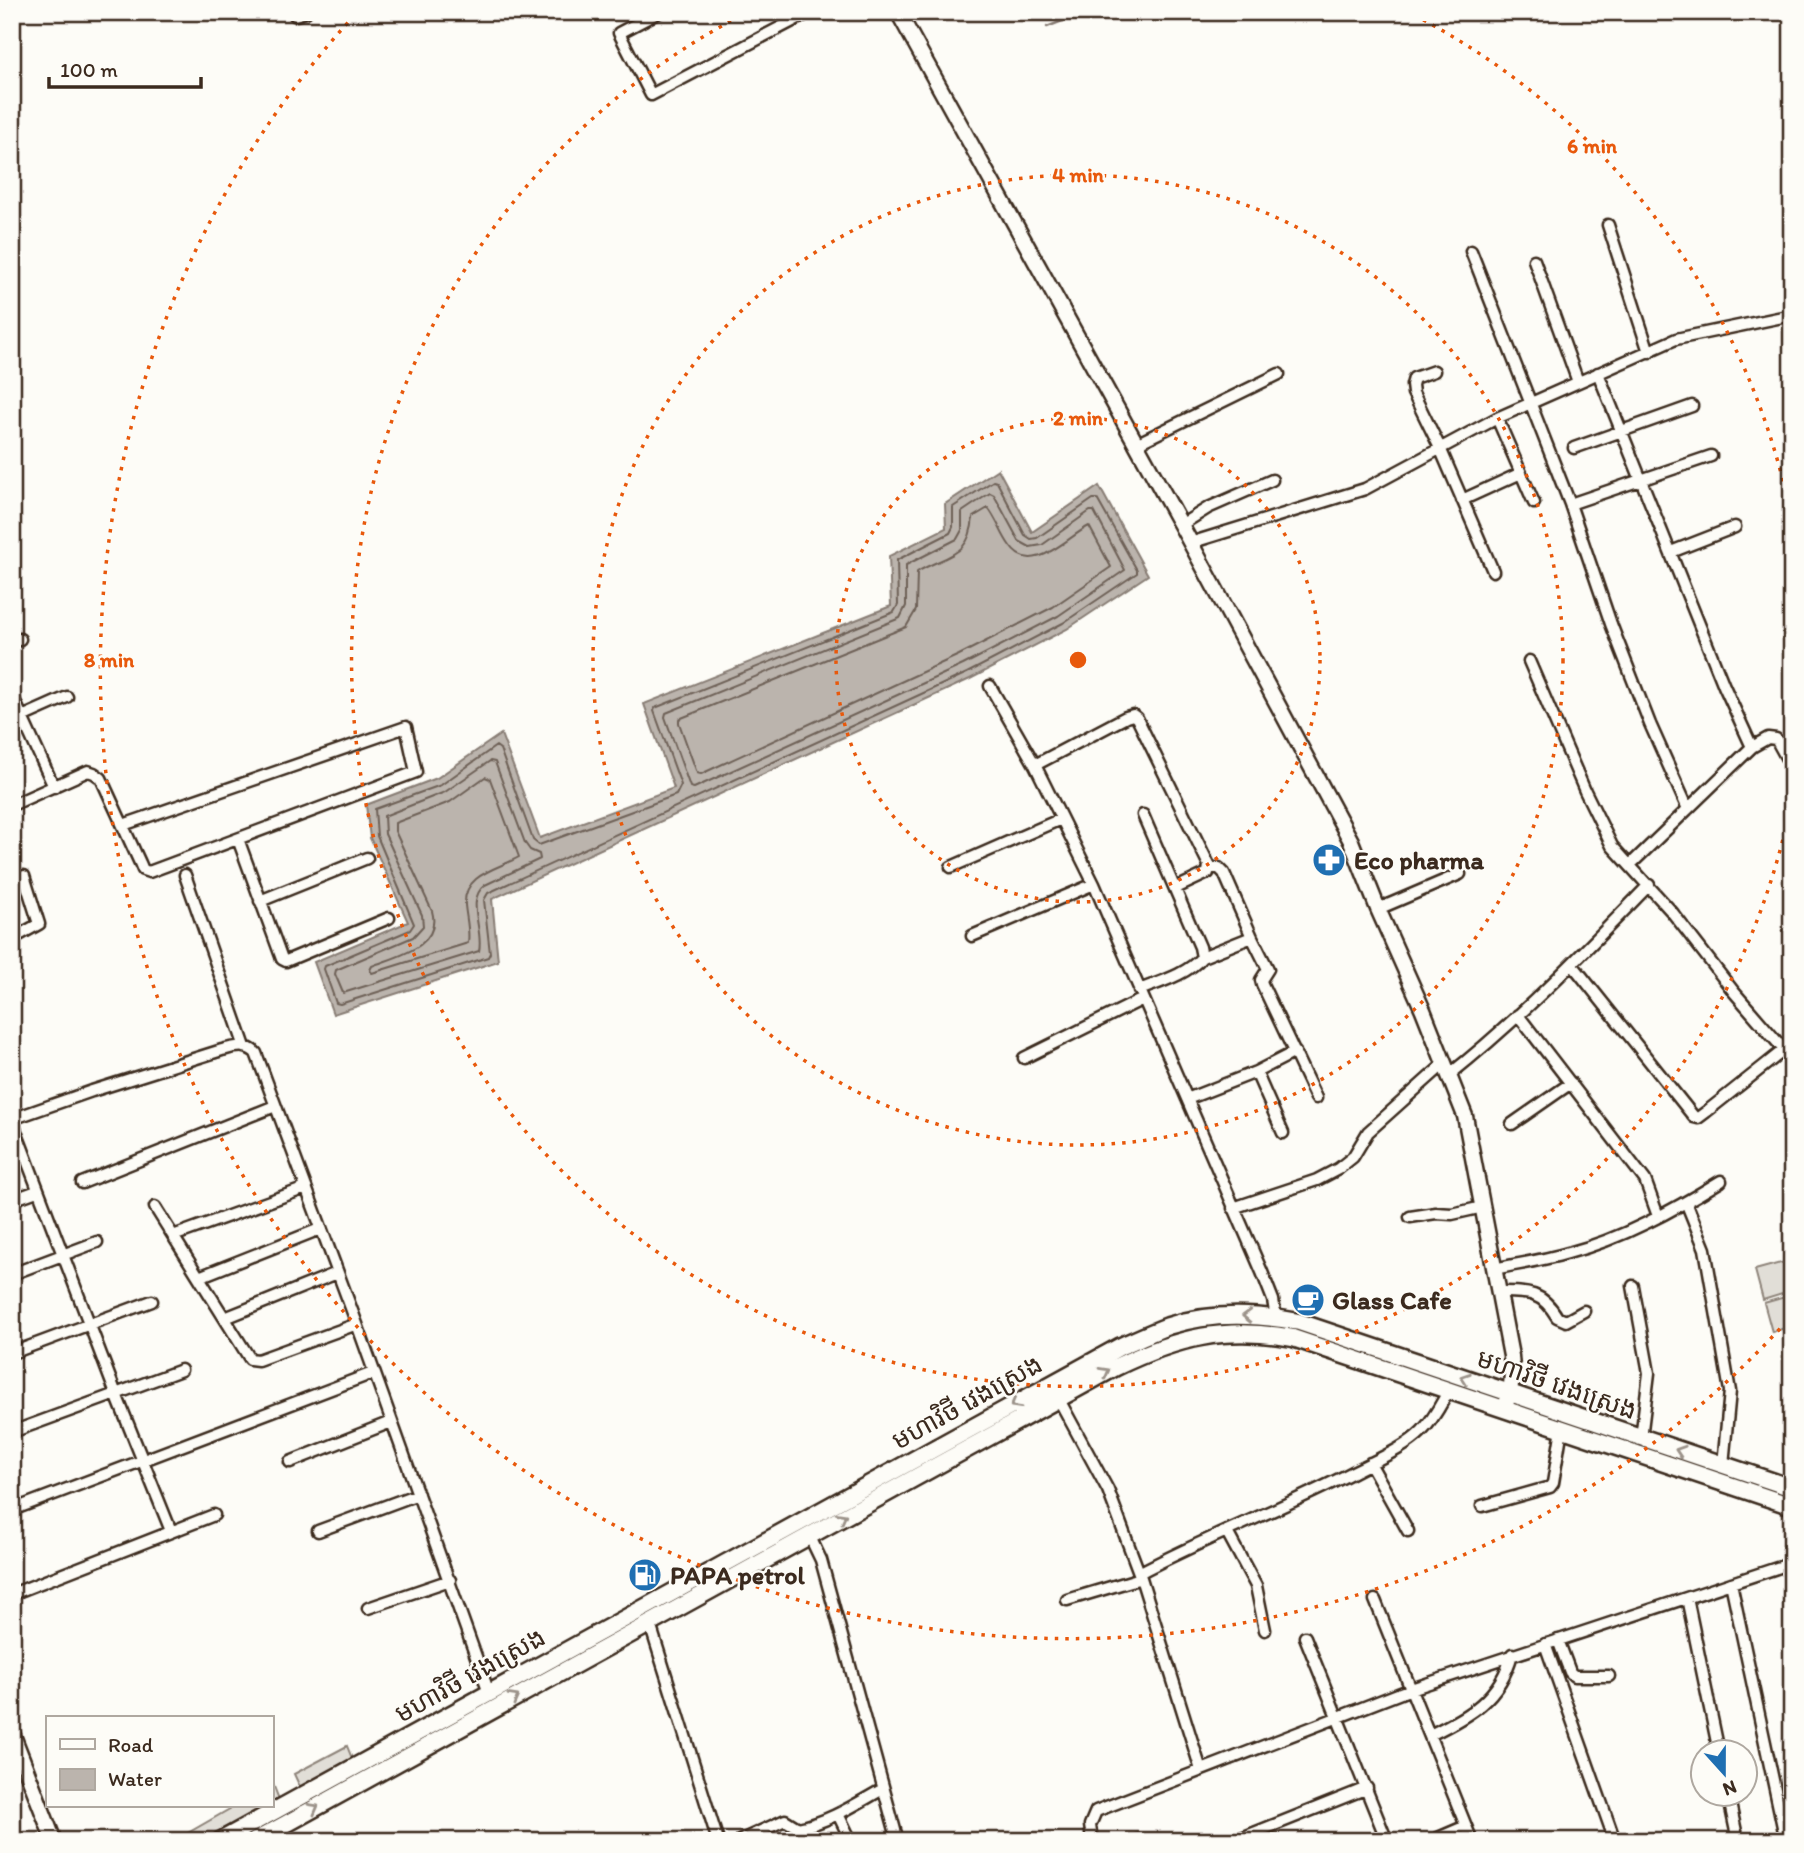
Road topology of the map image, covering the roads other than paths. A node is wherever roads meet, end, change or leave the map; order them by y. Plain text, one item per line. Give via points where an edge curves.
1 (293, 12) edge
2 (306, 12) edge
3 (659, 12) edge
4 (810, 12) edge
5 (898, 12) edge
6 (1608, 225) dead end
7 (1471, 251) dead end
8 (1534, 260) dead end
9 (1792, 315) edge
10 (1649, 352) junction
11 (1434, 371) dead end
12 (1598, 373) junction
13 (1279, 374) dead end
14 (1578, 382) junction
15 (1530, 403) junction
16 (1692, 406) dead end
17 (1497, 418) junction
18 (1621, 430) junction
19 (1136, 444) junction
20 (1440, 448) junction
21 (1574, 448) dead end
22 (1711, 456) dead end
23 (1521, 473) junction
24 (1272, 480) dead end
25 (1641, 480) junction
26 (1462, 500) junction
27 (1534, 503) dead end
28 (1570, 504) junction
29 (1181, 525) junction
30 (1735, 527) dead end
31 (1191, 544) junction
32 (1671, 552) junction
33 (1493, 571) dead end
34 (1529, 661) dead end
35 (990, 686) dead end
36 (12, 695) edge
37 (66, 697) dead end
38 (17, 719) edge
39 (1752, 747) junction
40 (1035, 765) junction
41 (1792, 768) edge
42 (54, 787) junction
43 (12, 805) edge
44 (1688, 809) junction
45 (1143, 816) dead end
46 (1061, 819) junction
47 (123, 825) junction
48 (238, 839) junction
49 (366, 858) dead end
50 (1630, 865) junction
51 (951, 867) dead end
52 (1209, 868) junction
53 (1460, 874) dead end
54 (185, 875) dead end
55 (12, 881) edge
56 (1094, 884) junction
57 (1649, 885) junction
58 (1175, 888) junction
59 (260, 901) junction
60 (1378, 909) junction
61 (389, 918) dead end
62 (972, 936) dead end
63 (1252, 937) junction
64 (12, 939) edge
65 (1202, 957) junction
66 (1572, 964) junction
67 (1141, 994) junction
68 (1518, 1015) junction
69 (245, 1047) junction
70 (1784, 1050) junction
71 (1295, 1052) junction
72 (1024, 1058) dead end
73 (1792, 1059) edge
74 (1447, 1069) junction
75 (1256, 1072) junction
76 (1571, 1083) junction
77 (1316, 1098) dead end
78 (1187, 1099) junction
79 (275, 1106) junction
80 (12, 1120) edge
81 (1512, 1124) dead end
82 (1283, 1133) dead end
83 (1721, 1181) dead end
84 (82, 1183) dead end
85 (306, 1188) junction
86 (37, 1191) junction
87 (12, 1200) edge
88 (1686, 1202) junction
89 (1483, 1207) junction
90 (155, 1208) dead end
91 (1233, 1208) junction
92 (1658, 1216) junction
93 (1410, 1217) dead end
94 (320, 1229) junction
95 (173, 1236) junction
96 (97, 1242) dead end
97 (62, 1255) junction
98 (1493, 1269) junction
99 (337, 1273) junction
100 (12, 1274) edge
101 (199, 1277) junction
102 (1633, 1286) dead end
103 (1499, 1292) junction
104 (152, 1301) dead end
105 (1584, 1311) dead end
106 (225, 1318) junction
107 (1276, 1318) junction
108 (357, 1324) junction
109 (89, 1325) junction
110 (12, 1353) edge
111 (181, 1370) dead end
112 (373, 1373) junction
113 (1449, 1390) junction
114 (1054, 1391) junction
115 (1510, 1393) junction
116 (116, 1394) junction
117 (1504, 1409) junction
118 (391, 1422) junction
119 (1562, 1428) junction
120 (12, 1432) edge
121 (1640, 1438) junction
122 (142, 1462) junction
123 (290, 1462) dead end
124 (1370, 1464) junction
125 (1723, 1465) junction
126 (1792, 1488) edge
127 (418, 1494) junction
128 (1482, 1506) dead end
129 (1792, 1506) edge
130 (12, 1510) edge
131 (214, 1515) dead end
132 (171, 1531) junction
133 (318, 1531) dead end
134 (1408, 1531) dead end
135 (1227, 1532) junction
136 (809, 1535) junction
137 (1792, 1563) edge
138 (1140, 1576) junction
139 (450, 1580) junction
140 (1731, 1583) junction
141 (12, 1594) edge
142 (1687, 1598) junction
143 (1067, 1600) dead end
144 (1375, 1600) dead end
145 (368, 1608) dead end
146 (646, 1616) junction
147 (1265, 1630) dead end
148 (1305, 1637) dead end
149 (1558, 1640) junction
150 (1545, 1644) junction
151 (1512, 1654) junction
152 (1609, 1676) dead end
153 (1411, 1689) junction
154 (489, 1693) junction
155 (1338, 1718) junction
156 (12, 1734) edge
157 (1430, 1735) junction
158 (1717, 1738) edge
159 (406, 1748) junction
160 (1201, 1770) junction
161 (1367, 1788) junction
162 (883, 1789) junction
163 (1731, 1808) edge
164 (838, 1814) junction
165 (1466, 1826) junction
166 (1788, 1834) edge
167 (258, 1835) edge
168 (54, 1841) edge
169 (220, 1841) edge
170 (718, 1841) edge
171 (739, 1841) edge
172 (851, 1841) edge
173 (898, 1841) edge
174 (1092, 1841) edge
175 (1234, 1841) edge
176 (1387, 1841) edge
177 (1431, 1841) edge
178 (1472, 1841) edge
179 (1615, 1841) edge
180 (1738, 1841) edge

1 - 2 street
3 - 4 street via 620,33 651,95
5 - 19 street
6 - 10 street
7 - 15 street
8 - 14 street
9 - 10 street via 1676,339
10 - 12 street
11 - 20 street via 1414,378 1412,384
12 - 14 street
12 - 18 street
13 - 19 street
14 - 15 street
15 - 17 street
15 - 28 street
16 - 18 street
17 - 20 street
17 - 23 street
18 - 21 street
18 - 25 street
19 - 29 street
20 - 26 street
20 - 31 street via 1364,489
22 - 25 street
23 - 26 street
23 - 27 street
24 - 29 street
25 - 28 street
25 - 32 street
26 - 33 street
28 - 44 street via 1611,624
29 - 31 street
30 - 32 street
31 - 60 street via 1351,841
32 - 39 street
34 - 50 street via 1612,846
35 - 40 street
36 - 38 street
37 - 38 street
38 - 42 street
39 - 41 street via 1776,739
39 - 44 street
40 - 46 street
40 - 52 street via 1133,715
42 - 43 street
42 - 47 street via 88,771 94,773 101,778
44 - 50 street
45 - 58 street
46 - 51 street
46 - 56 street
47 - 48 street via 143,870 149,872
47 - 48 street via 406,727 416,772
48 - 59 street
49 - 59 street
50 - 57 street
52 - 58 street via 1208,873
52 - 63 street via 1224,873
53 - 60 street
54 - 69 street
55 - 64 street via 24,876 39,924
56 - 62 street
56 - 67 street
57 - 66 street
57 - 70 street
58 - 65 street
59 - 61 street via 286,961
60 - 74 street
63 - 65 street
63 - 71 street via 1268,968 1262,984
65 - 67 street
66 - 68 street
66 - 70 street via 1693,1117 1698,1118
67 - 72 street
67 - 78 street
68 - 74 street
68 - 76 street
69 - 79 street via 256,1053
69 - 80 street via 171,1065
70 - 73 street
71 - 75 street
71 - 77 street
74 - 89 street via 1465,1115
74 - 91 street via 1368,1132 1353,1157 1338,1169
75 - 78 street
75 - 82 street
76 - 81 street
76 - 92 street via 1645,1180
78 - 91 street
79 - 84 street
79 - 85 street
80 - 86 street
83 - 88 street
85 - 94 street
85 - 95 street
86 - 87 street
86 - 97 street
88 - 92 street
88 - 125 street via 1704,1249 1730,1391
89 - 93 street
89 - 98 street
90 - 95 street
91 - 107 street via 1273,1300
92 - 98 street via 1570,1253
94 - 99 street
94 - 101 street
95 - 101 street
96 - 97 street
97 - 100 street
97 - 109 street
98 - 103 street
99 - 106 street
99 - 108 street
101 - 106 street
102 - 121 street via 1649,1373
103 - 105 street via 1539,1297 1566,1321
103 - 115 street via 1511,1356
104 - 109 street
106 - 108 street via 250,1359 258,1360
107 -> 114 main road, មហាវិថី វេងស្រេង via 1203,1318 1169,1326 1121,1346
115 -> 107 main road, មហាវិថី វេងស្រេង
108 - 112 street
109 - 110 street
109 - 116 street
111 - 116 street
112 - 118 street
112 - 122 street
114 -> 113 main road, មហាវិថី វេងស្រេង via 1150,1350 1207,1334 1239,1332 1293,1338
113 - 117 main road, មហាវិថី វេងស្រេង
113 - 124 street via 1422,1431
136 -> 114 main road, មហាវិថី វេងស្រេង
114 - 138 street via 1108,1490
114 -> 146 main road, មហាវិថី វេងស្រេង
115 - 117 street
115 - 121 main road, មហាវិថី វេងស្រេង
116 - 120 street
116 - 122 street
117 - 119 main road, មហាវិថី វេងស្រេង
118 - 123 street
118 - 127 street
119 - 128 street via 1550,1488
119 - 129 main road, មហាវិថី វេងស្រេង
125 -> 121 main road, មហាវិថី វេងស្រេង
122 - 130 street
122 - 132 street
124 - 134 street
124 - 135 street
125 - 126 main road, មហាវិថី វេងស្រេង
127 - 133 street
127 - 139 street
131 - 132 street
132 - 141 street
135 - 138 street via 1182,1549
135 - 147 street via 1256,1586
136 - 146 main road, មហាវិថី វេងស្រេង
136 - 162 street via 821,1560
137 - 140 street
138 - 143 street
138 - 160 street
139 - 145 street
139 - 154 street
140 - 142 street
140 - 166 street
142 - 149 street
142 - 158 street
144 - 153 street
146 - 154 main road, មហាវិថី វេងស្រេង
159 -> 146 main road, មហាវិថី វេងស្រេង
146 - 170 street
148 - 155 street
149 - 150 street
149 - 152 street via 1574,1676
150 - 151 street
150 - 179 street
151 - 153 street
151 - 157 street via 1506,1675 1481,1706
153 - 155 street
153 - 157 street
154 - 159 main road, មហាវិថី វេងស្រេង
155 - 160 street
155 - 161 street
156 - 168 street
157 - 165 street
159 - 167 main road, មហាវិថី វេងស្រេង
160 - 174 street via 1096,1811 1090,1825
161 - 175 street
161 - 176 street
162 - 164 street
162 - 173 street
163 - 180 street
164 - 171 street via 798,1828 785,1819
164 - 172 street
165 - 177 street
165 - 178 street
167 - 169 main road, មហាវិថី វេងស្រេង

